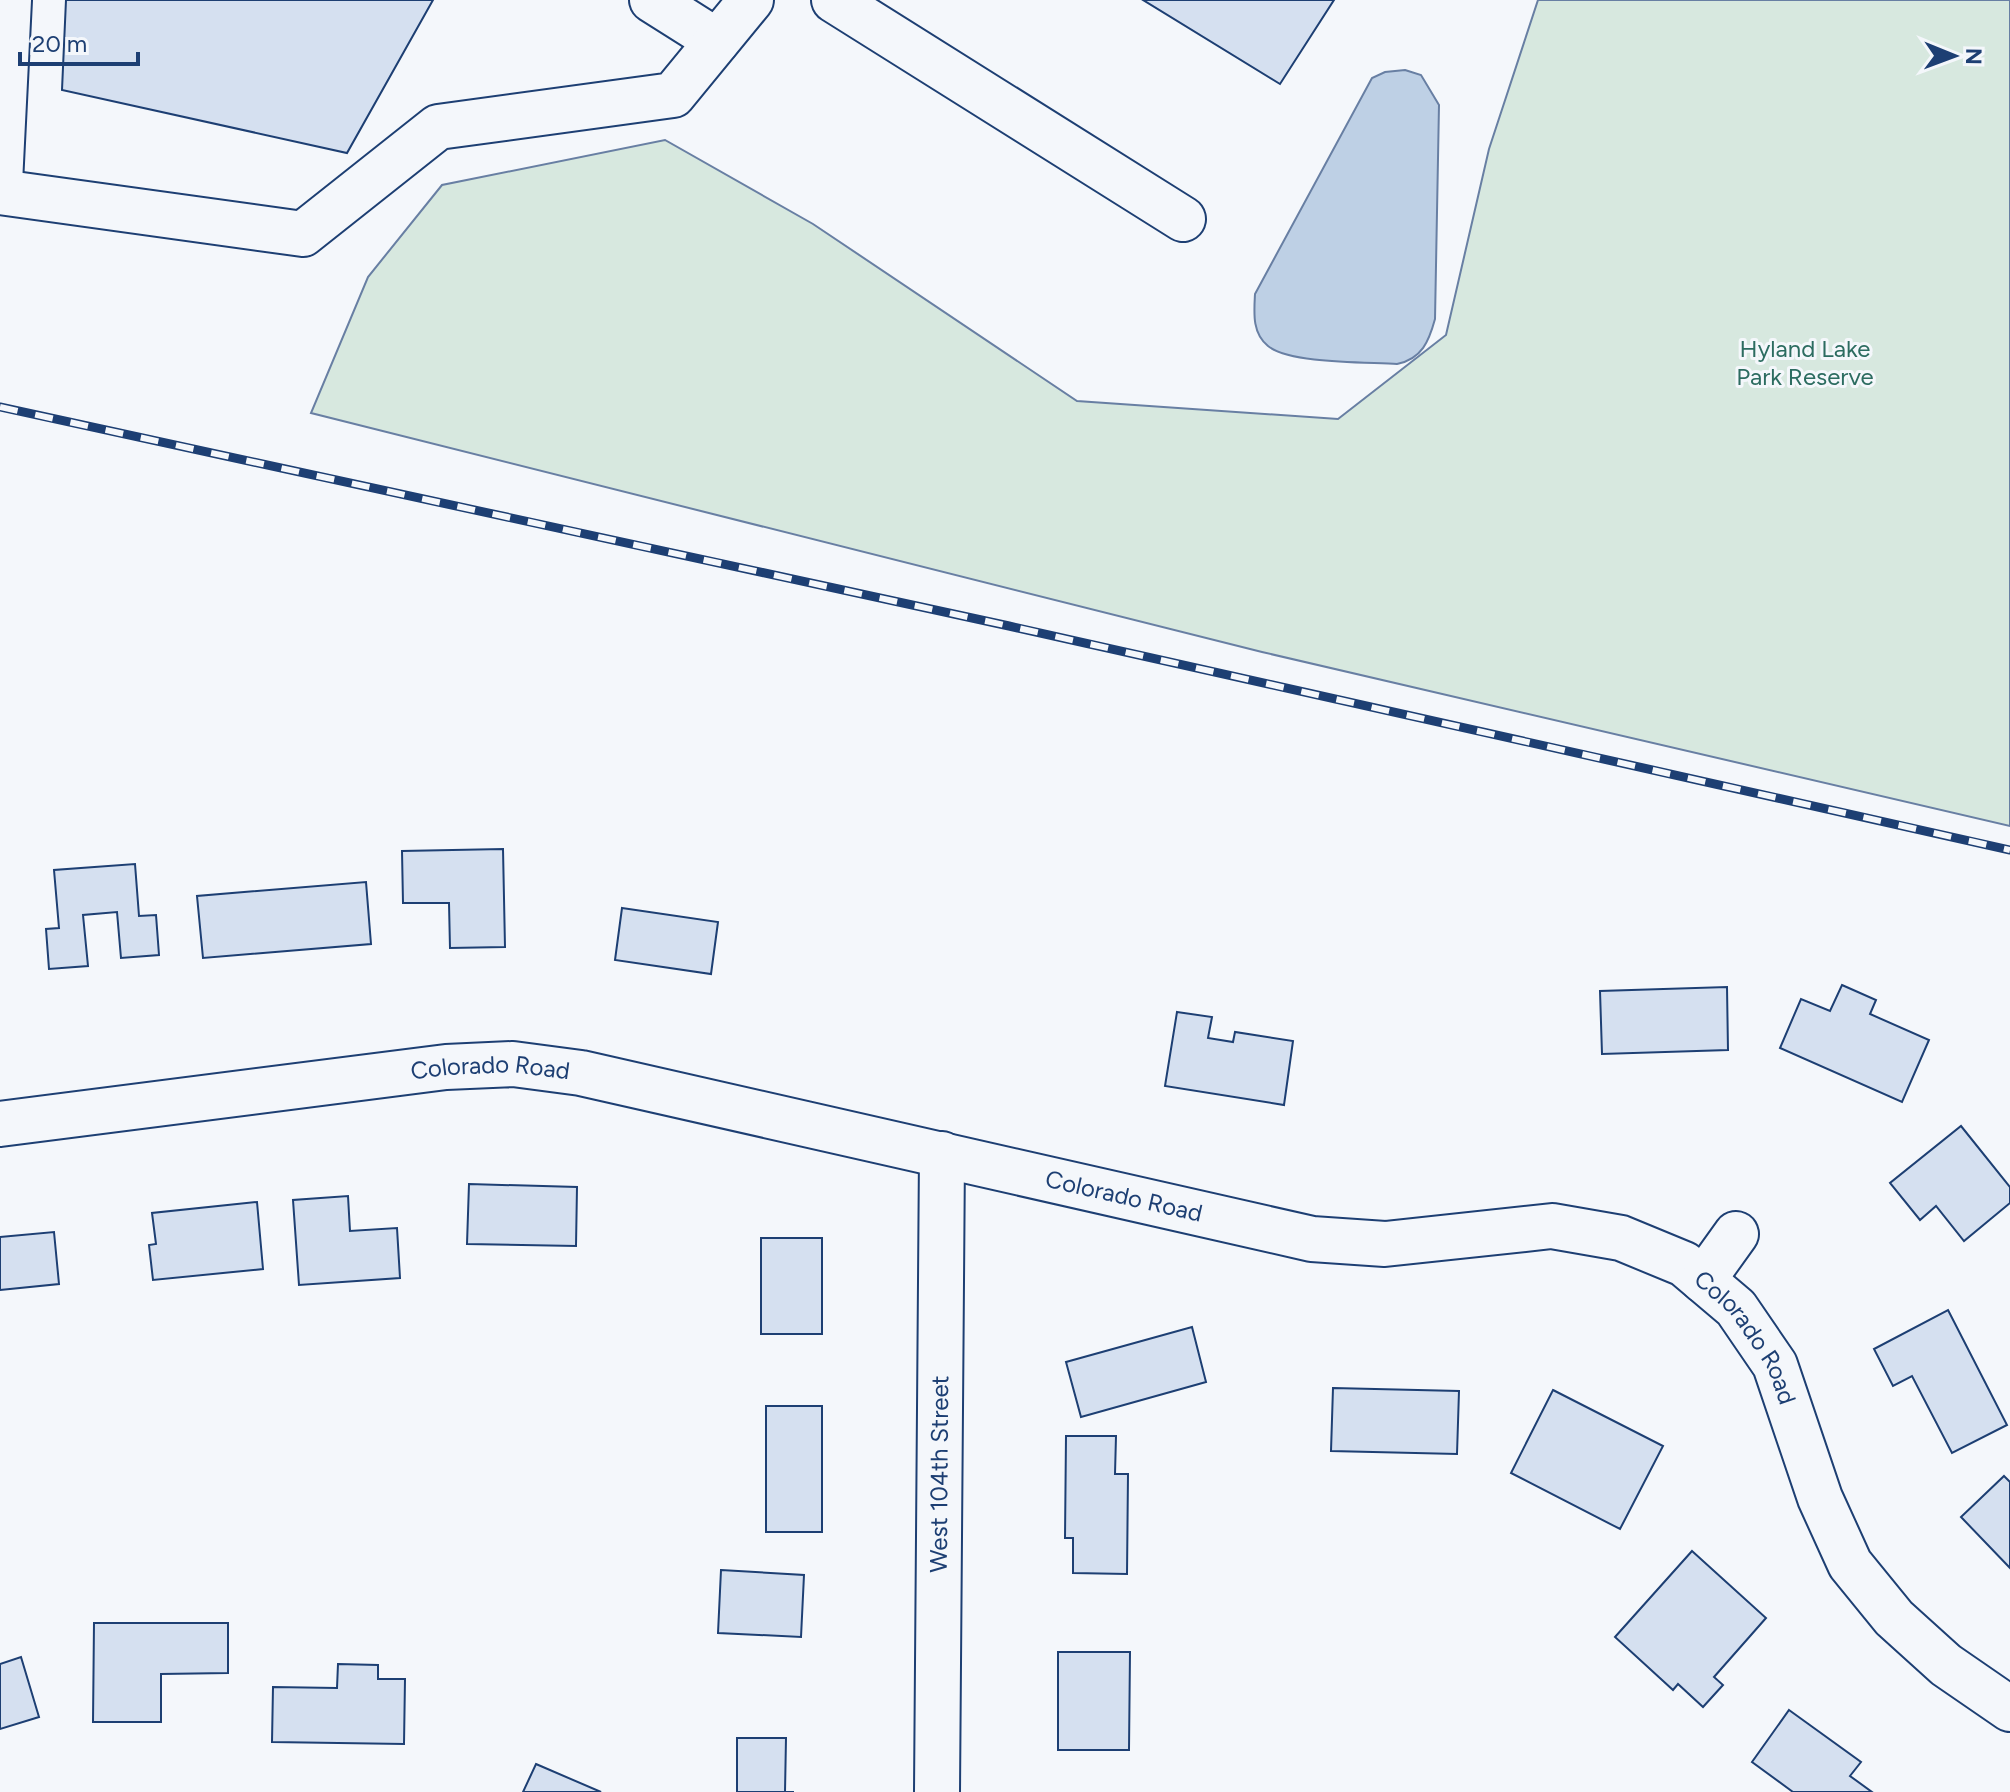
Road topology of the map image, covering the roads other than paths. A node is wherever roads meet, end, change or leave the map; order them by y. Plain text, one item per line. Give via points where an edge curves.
1 (9, 0) edge
2 (652, 0) edge
3 (751, 0) edge
4 (834, 0) edge
5 (717, 41) junction
6 (0, 183) edge
7 (0, 192) edge
8 (1183, 219) dead end
9 (0, 1124) edge
10 (942, 1154) junction
11 (1736, 1234) dead end
12 (1703, 1280) junction
13 (2010, 1709) edge
14 (937, 1792) edge

1 - 6 street
2 - 5 street
3 - 5 street
4 - 8 street
5 - 7 street via 673,95 438,127 303,234
9 - 10 street, Colorado Road via 446,1067 513,1064 581,1073
10 - 12 street, Colorado Road via 1312,1239 1385,1244 1552,1226 1621,1238 1684,1264
10 - 14 street, West 104th Street
11 - 12 street
12 - 13 street, Colorado Road via 1736,1308 1775,1365 1820,1498 1850,1564 1894,1618 1946,1665

